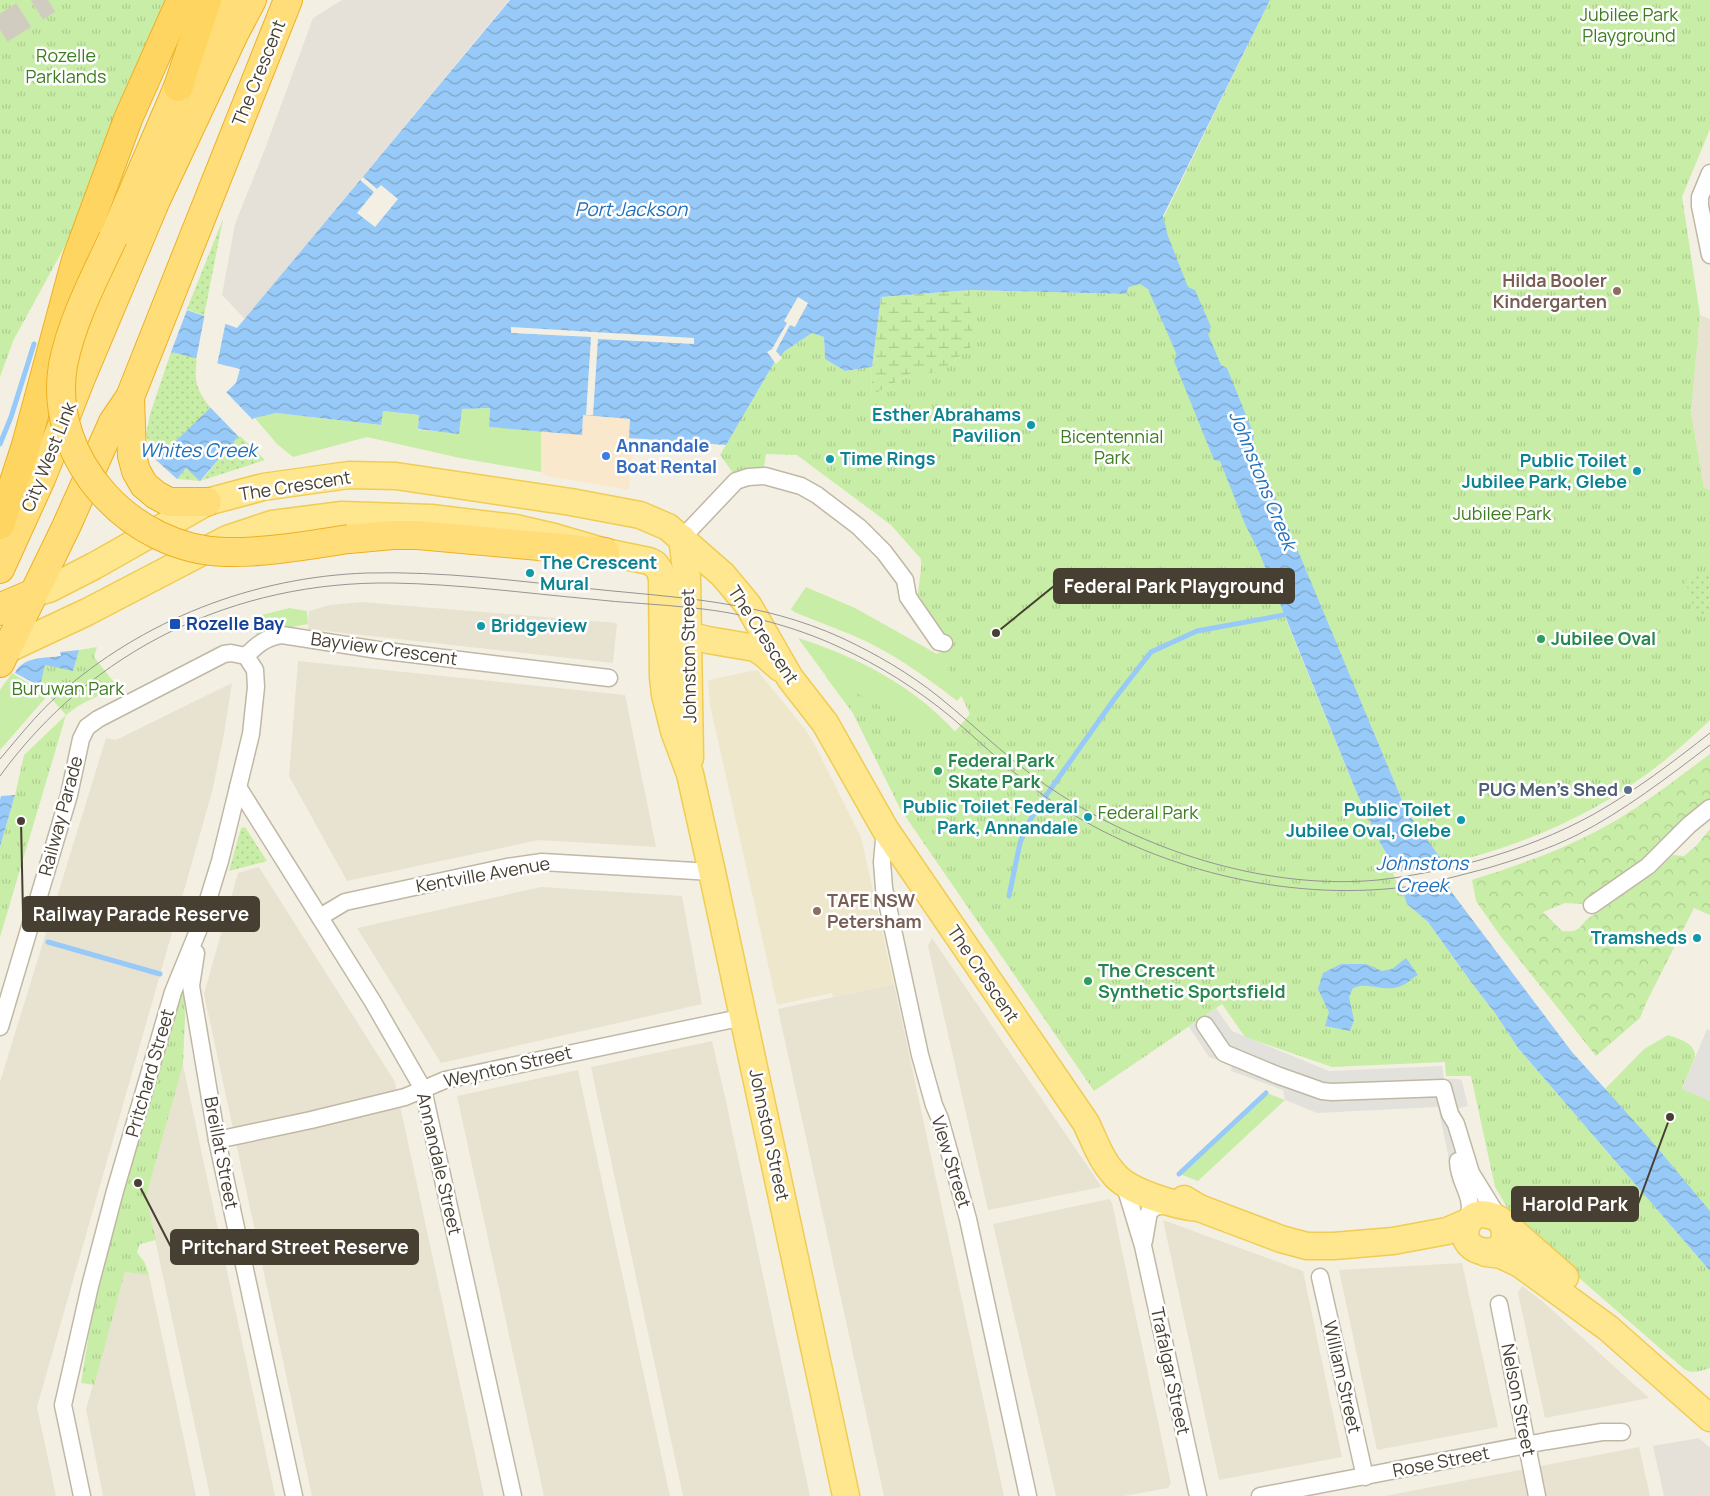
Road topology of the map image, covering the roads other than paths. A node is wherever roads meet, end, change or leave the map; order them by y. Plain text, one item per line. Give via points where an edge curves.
1 (181, 0) edge
2 (207, 0) edge
3 (222, 0) edge
4 (252, 0) edge
5 (288, 0) edge
6 (178, 87) junction
7 (1710, 173) edge
8 (1710, 255) edge
9 (94, 345) joint
10 (130, 397) junction
11 (207, 502) junction
12 (0, 525) edge
13 (682, 538) junction
14 (605, 552) junction
15 (656, 564) joint
16 (0, 569) edge
17 (42, 591) junction
18 (0, 611) edge
19 (664, 616) junction
20 (687, 635) junction
21 (944, 643) dead end
22 (246, 656) junction
23 (3, 657) edge
24 (609, 678) dead end
25 (790, 678) junction
26 (690, 774) junction
27 (238, 788) junction
28 (1710, 808) edge
29 (885, 829) junction
30 (712, 872) junction
31 (1592, 904) dead end
32 (320, 916) junction
33 (200, 926) junction
34 (744, 1017) junction
35 (1205, 1024) dead end
36 (0, 1027) edge
37 (423, 1089) junction
38 (1086, 1123) junction
39 (1459, 1137) junction
40 (217, 1140) junction
41 (1124, 1183) junction
42 (1172, 1203) junction
43 (1199, 1208) junction
44 (1469, 1221) junction
45 (1502, 1224) junction
46 (1393, 1241) junction
47 (1143, 1246) junction
48 (1485, 1253) junction
49 (1320, 1277) dead end
50 (1499, 1304) dead end
51 (1608, 1328) junction
52 (1710, 1418) edge
53 (1622, 1432) dead end
54 (1526, 1445) junction
55 (1365, 1477) junction
56 (82, 1496) edge
57 (294, 1496) edge
58 (513, 1496) edge
59 (846, 1496) edge
60 (1028, 1496) edge
61 (1198, 1496) edge
62 (1260, 1496) edge
63 (1537, 1496) edge

1 - 12 highway via 128,119 76,260 26,445
2 - 6 highway
3 - 6 highway
4 - 9 highway, The Crescent via 180,149
5 - 10 highway, The Crescent
6 - 14 highway, bridge via 75,324 63,368 62,396 67,429 77,455 97,487 137,523 170,540 200,549 247,551 418,535
7 - 8 street via 1700,197 1700,206
9 - 16 highway, City West Link via 41,479
10 - 11 highway via 132,456 144,485 169,502
10 - 17 highway via 113,422 66,527
11 - 13 main road, The Crescent via 263,487 312,479 349,475 396,476 629,512 668,527
11 - 17 main road, The Crescent via 94,566
13 - 19 main road via 671,602
13 - 20 main road, Johnston Street via 687,577
13 - 21 street via 736,481 765,476 801,486 858,527 884,552 905,580 908,597 939,642
13 - 25 main road, The Crescent via 742,597
14 - 15 main road, The Crescent via 646,559
14 - 23 main road, The Crescent via 515,528 432,518 342,515 272,524 227,539 50,628
15 - 19 main road, Johnston Street via 662,579
17 - 18 highway via 8,604
17 - 23 highway
19 - 20 main road via 674,628
19 - 26 main road, Johnston Street via 665,695
20 - 25 main road via 755,648
20 - 26 main road, Johnston Street
22 - 24 street, Bayview Crescent via 264,640 282,635
22 - 27 street, Pritchard Street via 255,670 256,687 251,734
22 - 36 street, Railway Parade via 224,654 87,727
25 - 29 main road, The Crescent via 824,724
26 - 30 main road, Johnston Street
27 - 32 street, Annandale Street
27 - 33 street, Pritchard Street
28 - 31 street via 1648,866
29 - 38 main road, The Crescent
29 - 60 street, View Street via 883,879 892,925 920,1055 968,1219
30 - 32 street, Kentville Avenue via 542,862 345,902
30 - 34 main road, Johnston Street
32 - 37 street, Annandale Street
33 - 40 street, Breillat Street via 191,986
33 - 56 street, Pritchard Street via 173,992 113,1199 63,1405
34 - 37 street, Weynton Street via 444,1080
34 - 59 main road, Johnston Street
35 - 39 street via 1224,1053 1322,1091 1443,1088
37 - 40 street, Weynton Street via 396,1099
37 - 58 street, Annandale Street
38 - 41 main road, The Crescent via 1110,1169
38 - 43 main road, The Crescent via 1134,1175
39 - 44 street via 1458,1166 1470,1201
39 - 45 street via 1473,1176
40 - 57 street, Breillat Street
41 - 42 main road, The Crescent
41 - 47 street, Trafalgar Street
42 - 43 main road, The Crescent
42 - 47 street, Trafalgar Street via 1149,1212
43 - 46 main road, The Crescent via 1307,1246
44 - 45 main road via 1476,1215 1486,1214
44 - 46 main road, The Crescent via 1447,1231
44 - 48 main road via 1465,1231 1467,1240
45 - 48 main road via 1502,1244
45 - 51 main road, The Crescent via 1564,1276
46 - 48 main road, The Crescent via 1447,1244
47 - 61 street, Trafalgar Street
48 - 51 main road, The Crescent via 1501,1254 1527,1269
49 - 55 street, William Street
50 - 54 street, Nelson Street
51 - 52 main road, The Crescent
53 - 54 street, Rose Street via 1602,1432
54 - 55 street, Rose Street
54 - 63 street, Nelson Street
55 - 62 street, Rose Street

